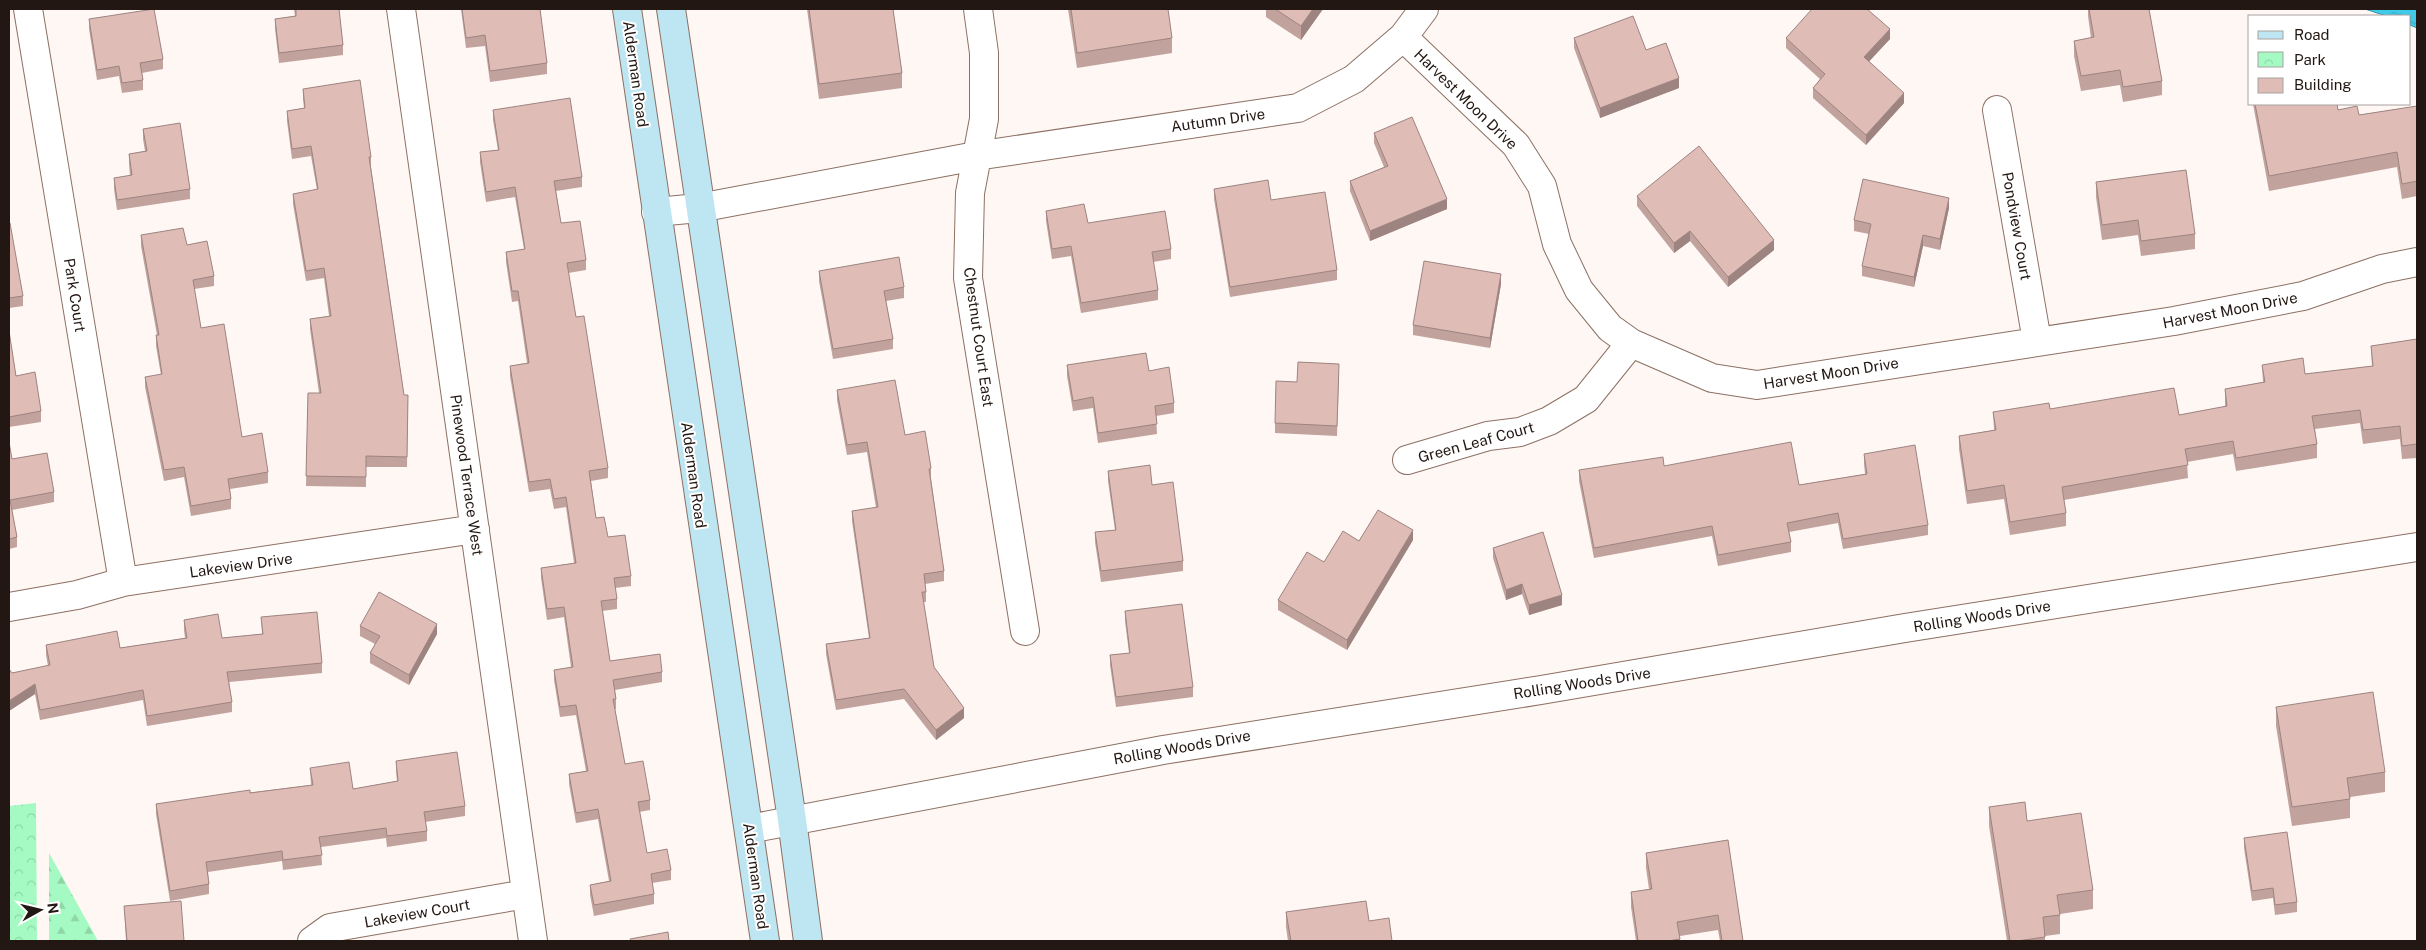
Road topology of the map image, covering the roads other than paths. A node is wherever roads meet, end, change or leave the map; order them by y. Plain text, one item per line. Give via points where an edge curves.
1 (28, 9) edge
2 (401, 9) edge
3 (627, 9) edge
4 (671, 9) edge
5 (978, 9) edge
6 (1424, 9) edge
7 (1403, 37) junction
8 (1997, 110) dead end
9 (976, 156) junction
10 (699, 208) junction
11 (656, 212) junction
12 (2417, 262) edge
13 (2037, 341) junction
14 (1631, 343) junction
15 (1407, 460) dead end
16 (474, 529) junction
17 (2417, 548) edge
18 (123, 582) junction
19 (9, 607) edge
20 (1025, 631) dead end
21 (792, 820) junction
22 (749, 829) junction
23 (526, 894) junction
24 (312, 941) edge
25 (534, 941) edge
26 (765, 941) edge
27 (808, 941) edge

1 - 18 street, Park Court
2 - 16 street, Pinewood Terrace West
3 - 11 main road, Alderman Road
4 - 10 main road
5 - 9 street, Chestnut Court East via 984,53 984,118
6 - 7 street, Autumn Drive
7 - 9 street, Autumn Drive via 1354,79 1298,108
7 - 14 street, Harvest Moon Drive via 1516,145 1542,186 1557,244 1579,290 1610,328
8 - 13 street, Pondview Court
9 - 10 street
9 - 20 street, Chestnut Court East via 970,193 968,278
10 - 11 street
10 - 21 main road
11 - 22 main road, Alderman Road
12 - 13 street, Harvest Moon Drive via 2382,269 2303,296 2174,322
13 - 14 street, Harvest Moon Drive via 1757,384 1712,378
14 - 15 street, Green Leaf Court via 1586,399 1549,421 1520,432 1488,436
16 - 18 street, Lakeview Drive
16 - 23 street, Pinewood Terrace West
17 - 21 street, Rolling Woods Drive via 1172,748
18 - 19 street, Lakeview Drive via 77,595
21 - 22 street, Rolling Woods Drive
21 - 27 main road
22 - 26 main road, Alderman Road
23 - 24 street, Lakeview Court via 330,928
23 - 25 street, Pinewood Terrace West

